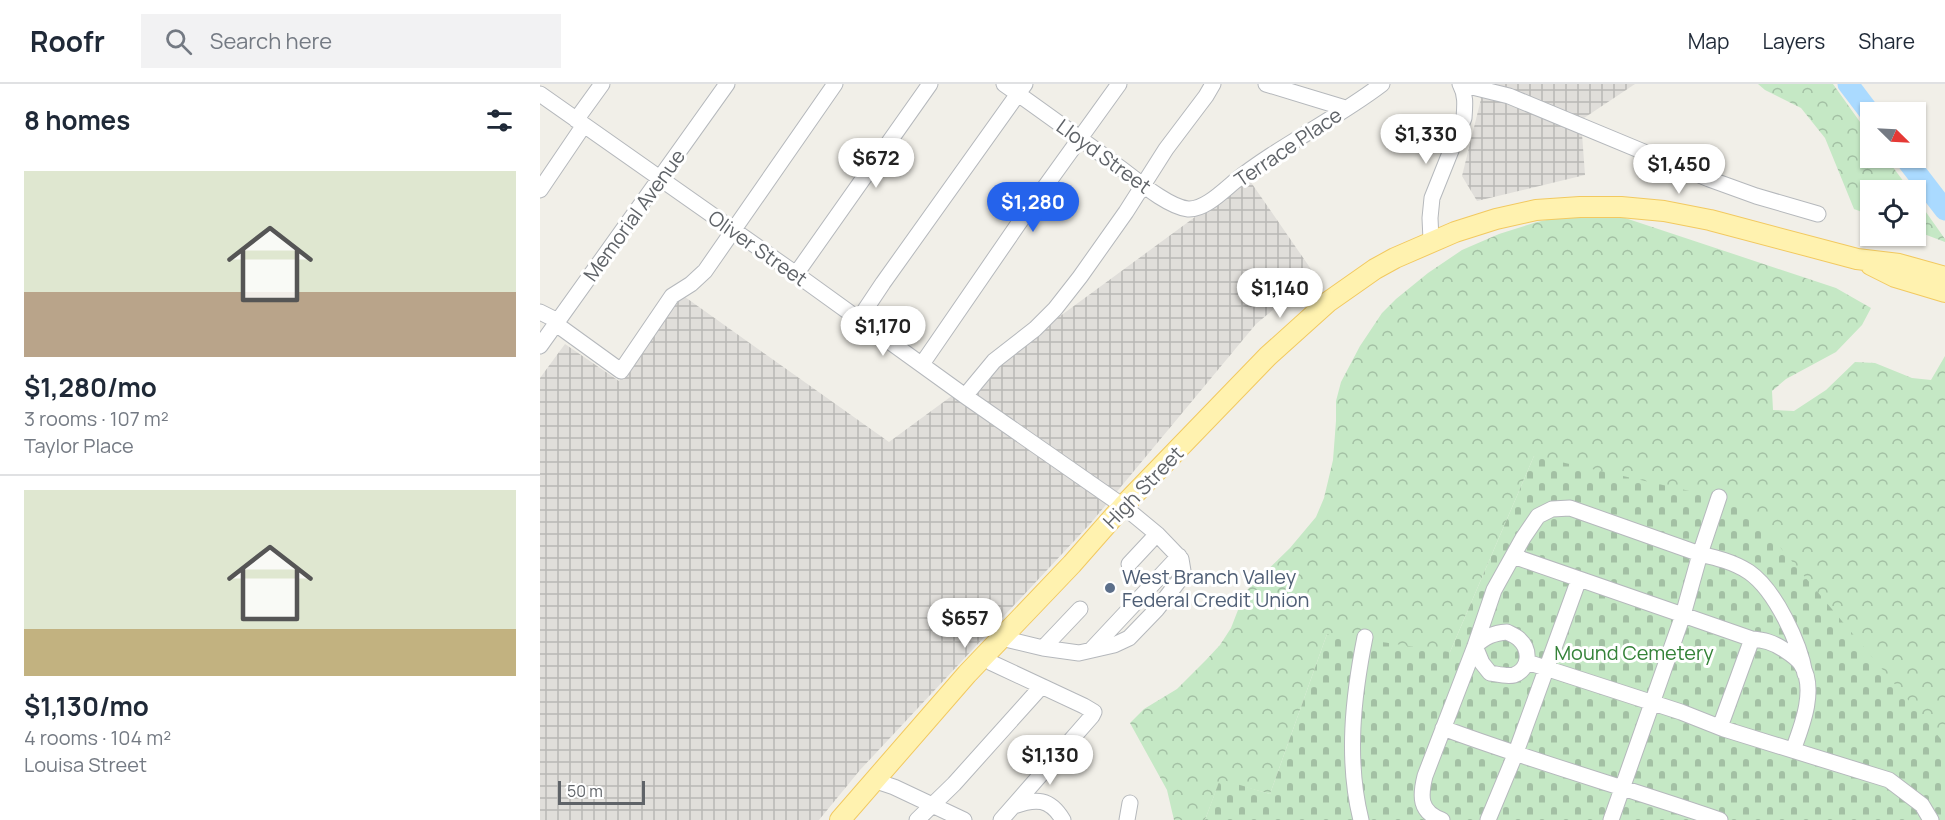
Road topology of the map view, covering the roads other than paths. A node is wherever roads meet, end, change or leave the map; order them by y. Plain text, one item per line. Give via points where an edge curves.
1 (602, 84) edge
2 (727, 84) edge
3 (835, 84) edge
4 (930, 84) edge
5 (1004, 84) edge
6 (1119, 84) edge
7 (1213, 84) edge
8 (1266, 84) edge
9 (1382, 84) edge
10 (1460, 84) edge
11 (1021, 89) edge
12 (540, 94) edge
13 (1345, 108) junction
14 (580, 123) junction
15 (1080, 139) junction
16 (660, 180) junction
17 (1143, 184) junction
18 (540, 190) edge
19 (1194, 209) joint
20 (1818, 214) dead end
21 (732, 230) junction
22 (1431, 240) junction
23 (1857, 259) junction
24 (795, 274) junction
25 (1945, 277) edge
26 (1945, 292) edge
27 (540, 312) edge
28 (859, 319) junction
29 (557, 323) junction
30 (540, 346) edge
31 (922, 364) junction
32 (965, 396) junction
33 (1719, 497) dead end
34 (1124, 506) junction
35 (1157, 534) junction
36 (1700, 554) junction
37 (1514, 556) junction
38 (1129, 564) dead end
39 (1579, 579) junction
40 (1080, 609) dead end
41 (1683, 615) junction
42 (1007, 631) junction
43 (1365, 637) dead end
44 (1752, 639) junction
45 (1475, 646) junction
46 (1043, 648) junction
47 (984, 656) junction
48 (1527, 662) junction
49 (1545, 668) junction
50 (1805, 674) junction
51 (1041, 687) junction
52 (1651, 703) junction
53 (1720, 727) junction
54 (1443, 728) junction
55 (1792, 750) junction
56 (1515, 754) junction
57 (873, 780) junction
58 (1623, 787) junction
59 (1130, 803) dead end
60 (931, 806) junction
61 (1014, 806) junction
62 (840, 820) edge
63 (917, 820) edge
64 (964, 820) edge
65 (1000, 820) edge
66 (1063, 820) edge
67 (1127, 820) edge
68 (1361, 820) edge
69 (1442, 820) edge
70 (1488, 820) edge
71 (1611, 820) edge
72 (1720, 820) edge
73 (1931, 820) edge

1 - 14 street
2 - 16 street, Memorial Avenue
3 - 21 street
4 - 24 street
5 - 11 street, Lloyd Street
6 - 15 street
7 - 17 street
8 - 13 street
9 - 13 street, Terrace Place
10 - 20 street via 1509,96 1709,179
10 - 22 street via 1464,118 1432,198
11 - 15 street, Lloyd Street
11 - 28 street
12 - 14 street, Oliver Street
13 - 19 street, Terrace Place
14 - 16 street, Oliver Street
14 - 18 street
15 - 17 street, Lloyd Street
15 - 31 street
16 - 21 street, Oliver Street
16 - 29 street, Memorial Avenue
17 - 19 street, Lloyd Street via 1177,206
17 - 32 street via 1055,309 994,361
21 - 24 street, Oliver Street
21 - 29 street via 705,271 672,296 621,371
22 - 23 main road, High Street via 1536,210 1580,207 1664,211
22 - 34 main road, High Street via 1375,269 1304,323
23 - 25 main road via 1899,264
23 - 26 main road via 1895,278
24 - 28 street, Oliver Street
27 - 29 street
28 - 31 street, Oliver Street
29 - 30 street, Memorial Avenue
31 - 32 street, Oliver Street
32 - 34 street, Oliver Street
33 - 36 street
34 - 35 street, Oliver Street
34 - 42 main road, High Street
35 - 38 street
35 - 46 street, Oliver Street via 1179,556 1183,571 1157,609 1129,638 1089,652
36 - 37 street via 1570,508 1552,509 1538,516
36 - 41 street
36 - 50 street via 1736,564 1751,573 1789,625
37 - 39 street
37 - 45 street via 1494,590
39 - 41 street
39 - 49 street
40 - 46 street
41 - 44 street
41 - 52 street
42 - 46 street via 1026,634
42 - 47 main road, High Street
43 - 68 street via 1354,703 1352,755
44 - 50 street via 1773,643 1791,654
44 - 53 street
45 - 48 street via 1490,673 1514,675
45 - 48 street via 1496,633 1507,632 1526,648
45 - 54 street
47 - 51 street
47 - 57 main road, High Street
48 - 49 street
49 - 52 street
49 - 56 street
50 - 55 street via 1805,711
51 - 60 street
51 - 61 street via 1094,712
52 - 53 street
52 - 58 street
53 - 55 street
54 - 56 street
54 - 69 street via 1420,796 1428,812
55 - 73 street via 1889,780 1922,805
56 - 58 street
56 - 70 street
57 - 60 street
57 - 62 main road, High Street
58 - 71 street
58 - 72 street
59 - 67 street
60 - 63 street
60 - 64 street
61 - 65 street
61 - 66 street via 1027,801 1047,803

